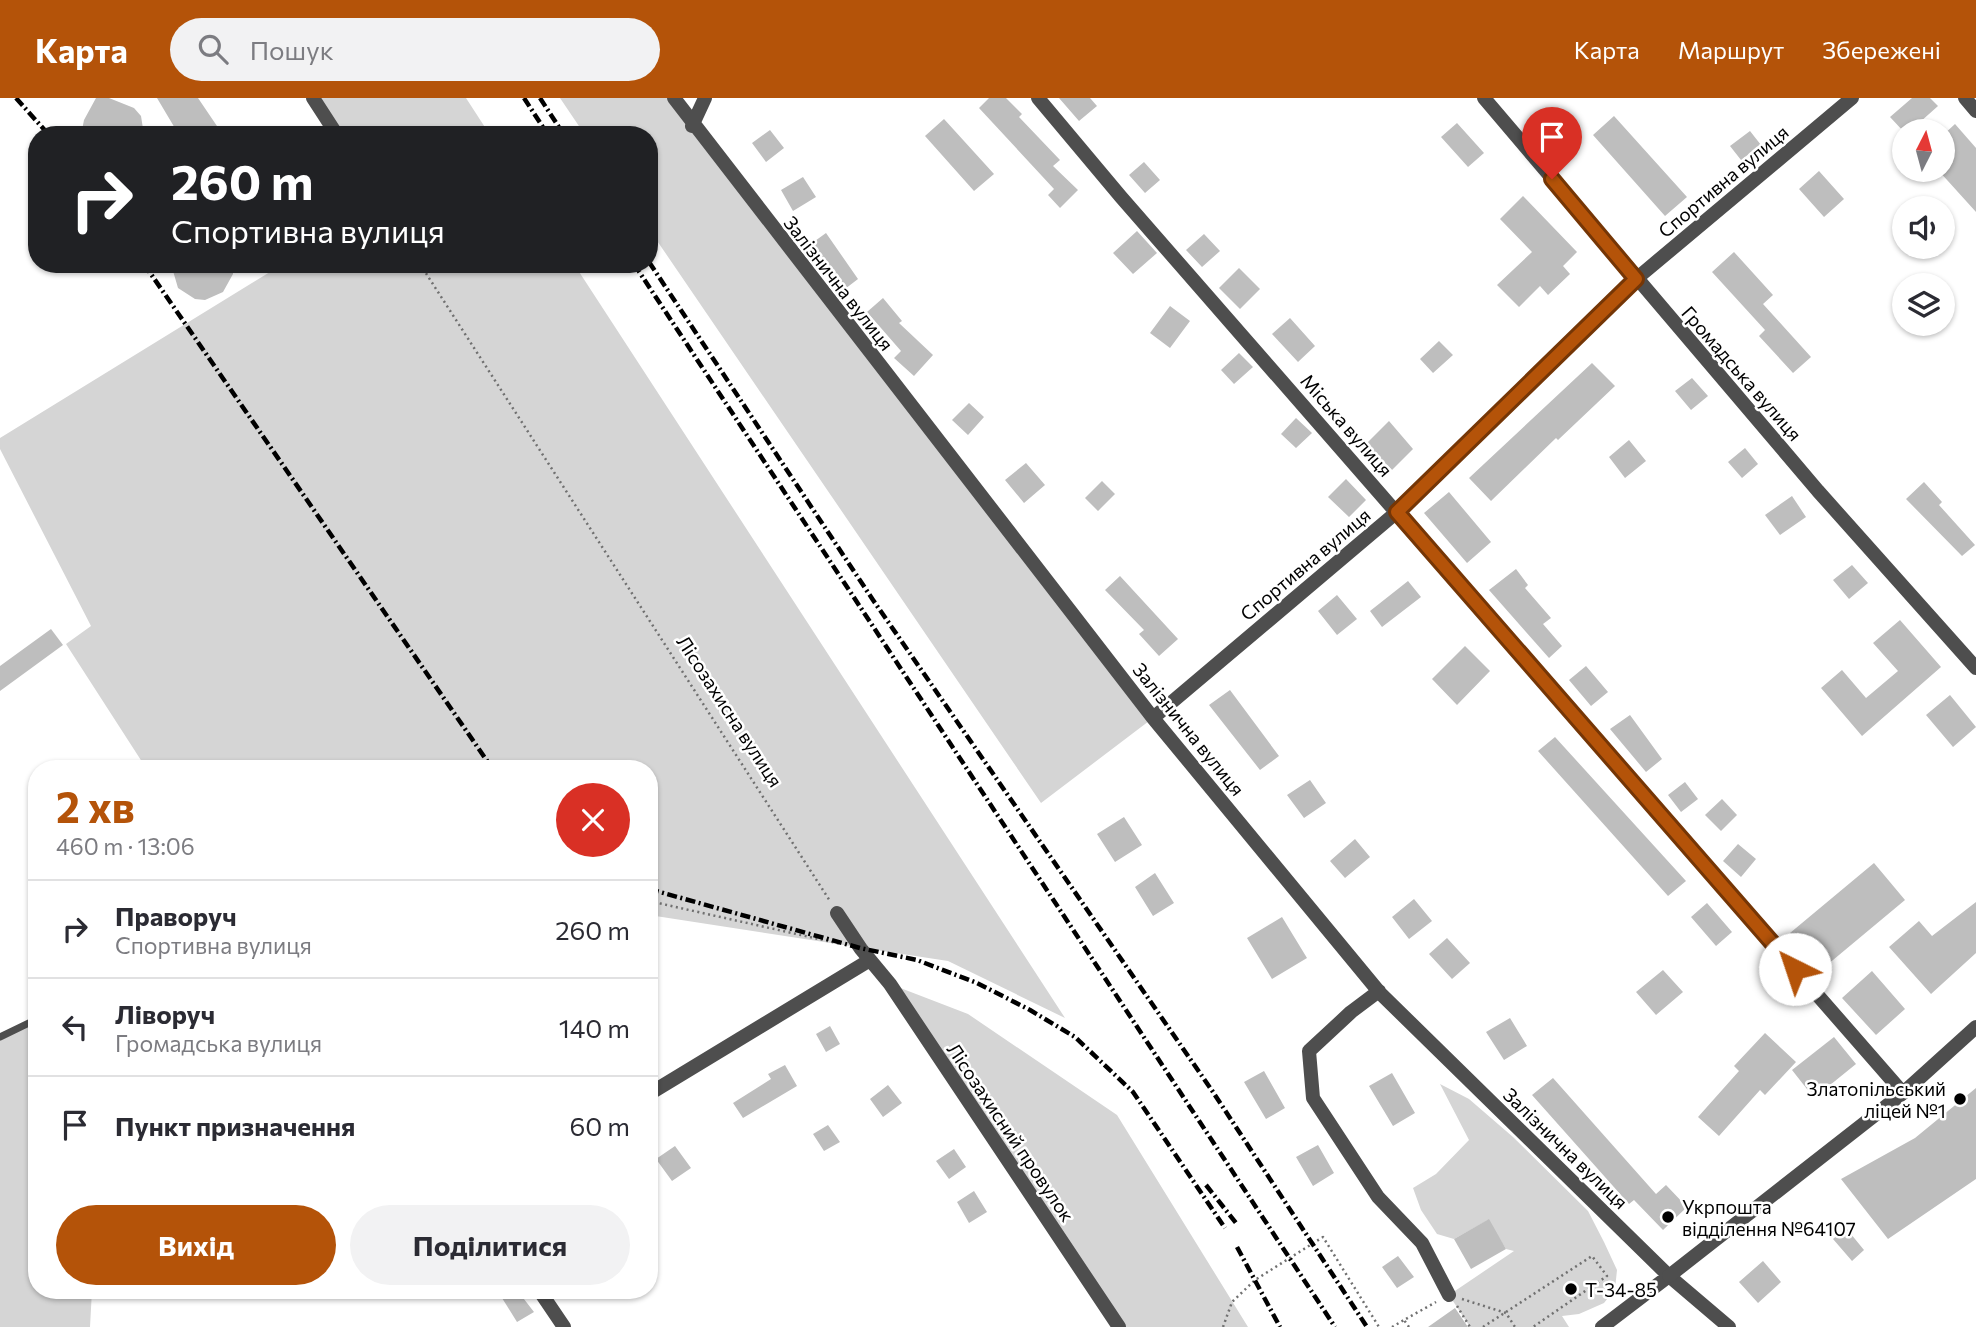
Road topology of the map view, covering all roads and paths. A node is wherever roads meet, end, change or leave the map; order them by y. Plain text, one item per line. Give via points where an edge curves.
1 (313, 98) edge
2 (674, 98) edge
3 (705, 98) edge
4 (1038, 98) edge
5 (1484, 98) edge
6 (1852, 98) edge
7 (1965, 98) edge
8 (1976, 111) edge
9 (331, 126) edge
10 (692, 126) junction
11 (426, 273) edge
12 (1636, 279) junction
13 (1397, 512) junction
14 (1976, 668) edge
15 (1153, 718) junction
16 (658, 903) edge
17 (837, 913) joint
18 (865, 955) junction
19 (1379, 991) junction
20 (28, 1023) edge
21 (1976, 1027) edge
22 (0, 1037) edge
23 (658, 1088) edge
24 (1903, 1093) junction
25 (1669, 1276) junction
26 (1449, 1295) joint
27 (545, 1299) edge
28 (1506, 1313) junction
29 (1404, 1320) dead end
30 (1492, 1322) junction
31 (564, 1327) edge
32 (1119, 1327) edge
33 (1223, 1327) edge
34 (1379, 1327) edge
35 (1392, 1327) edge
36 (1471, 1327) edge
37 (1483, 1327) edge
38 (1489, 1327) edge
39 (1515, 1327) edge
40 (1533, 1327) edge
41 (1602, 1327) edge
42 (1729, 1327) edge

1 - 9 street
2 - 10 street, Залізнична вулиця
3 - 10 street
4 - 13 street, Міська вулиця
5 - 12 street, Громадська вулиця
6 - 12 street, Спортивна вулиця
7 - 8 street
10 - 15 street, Залізнична вулиця
11 - 17 path, Лісозахисна вулиця
12 - 13 street, Спортивна вулиця
12 - 14 street, Громадська вулиця
13 - 15 street, Спортивна вулиця
13 - 24 street, Міська вулиця
15 - 19 street, Залізнична вулиця
16 - 18 path
17 - 18 street
18 - 23 street
18 - 32 street, Лісозахисний провулок
19 - 25 street, Залізнична вулиця
19 - 26 street via 1310,1051 1313,1098 1378,1197 1422,1243
20 - 22 lane
21 - 24 street
24 - 25 street
25 - 41 street
25 - 42 street, Залізнична вулиця
26 - 36 path
27 - 31 street
28 - 30 path
28 - 39 path
28 - 40 path via 1592,1256 1607,1276
29 - 35 path
30 - 37 path
30 - 38 path
33 - 34 path via 1232,1302 1255,1280 1323,1237

